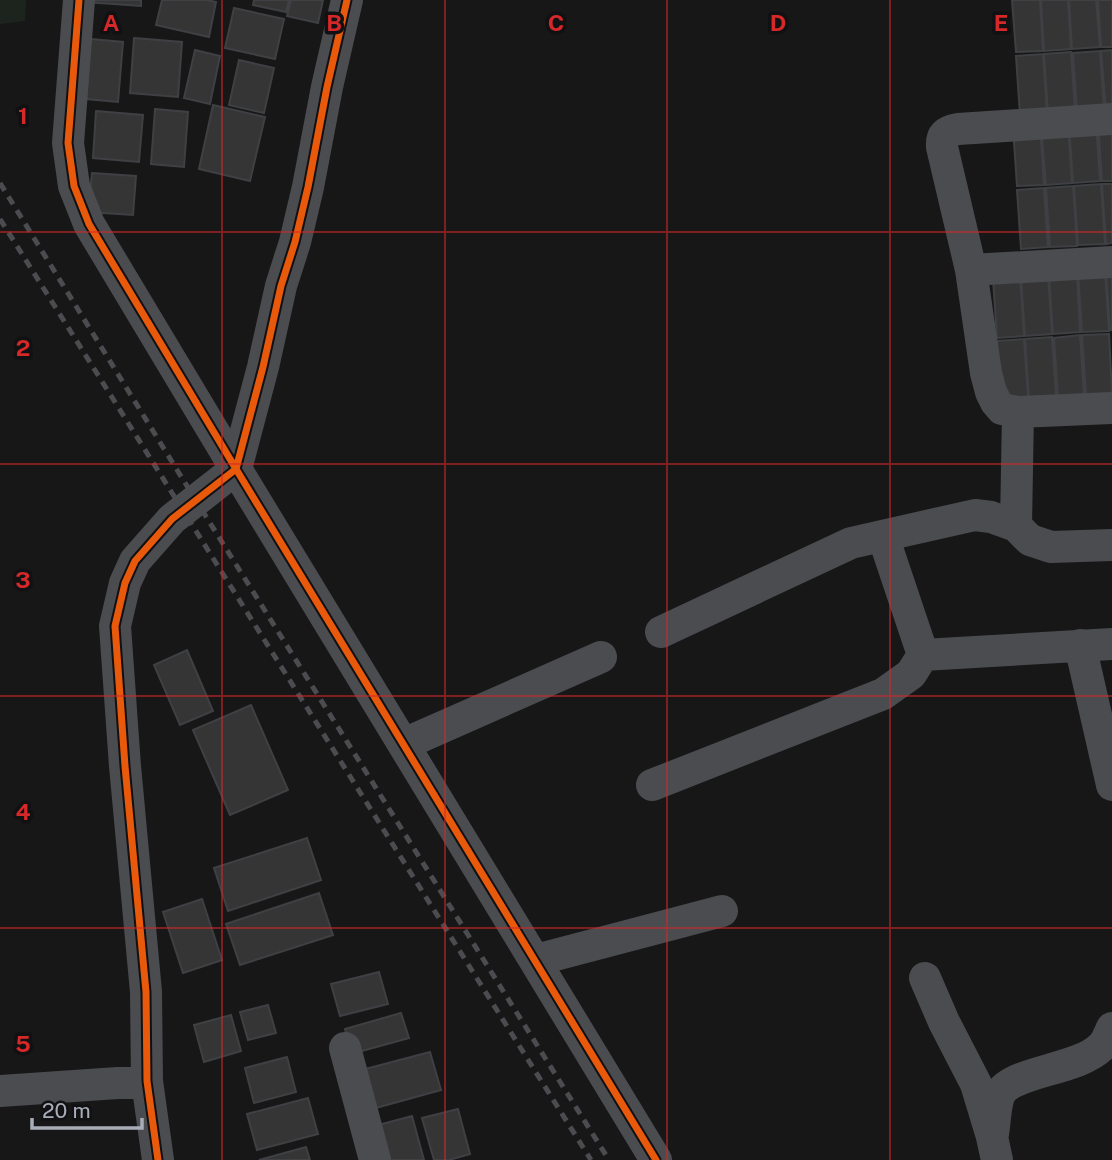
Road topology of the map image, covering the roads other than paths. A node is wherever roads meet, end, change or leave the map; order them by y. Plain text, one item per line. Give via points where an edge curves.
1 (79, 0) edge
2 (347, 0) edge
3 (1112, 118) edge
4 (1112, 262) edge
5 (971, 270) junction
6 (1112, 408) edge
7 (1017, 412) junction
8 (236, 469) junction
9 (1016, 526) junction
10 (883, 536) junction
11 (1112, 545) edge
12 (661, 632) dead end
13 (1112, 644) edge
14 (1080, 645) junction
15 (922, 655) junction
16 (601, 657) dead end
17 (404, 744) junction
18 (652, 785) dead end
19 (1112, 785) edge
20 (722, 911) dead end
21 (536, 960) junction
22 (925, 978) dead end
23 (1112, 1028) edge
24 (345, 1048) dead end
25 (147, 1082) junction
26 (0, 1091) edge
27 (995, 1149) edge
28 (158, 1160) edge
29 (375, 1160) edge
30 (656, 1160) edge

1 - 8 street via 68,143 74,186 89,224
2 - 8 street via 295,242
3 - 5 street via 958,129 943,136
4 - 5 street
5 - 7 street via 991,392 1002,409
6 - 7 street
7 - 9 street
8 - 17 street
8 - 25 street via 172,519 135,561 115,626 146,992
9 - 10 street via 975,515
9 - 11 street via 1030,540 1051,547
10 - 12 street via 851,543
10 - 15 street
13 - 14 street
14 - 15 street
14 - 19 street
15 - 18 street via 911,674 883,694
16 - 17 street
17 - 21 street
20 - 21 street
21 - 30 street
22 - 27 street via 976,1084
23 - 27 street via 1102,1047 1080,1062 1005,1087 999,1096
24 - 29 street
25 - 26 street
25 - 28 street

